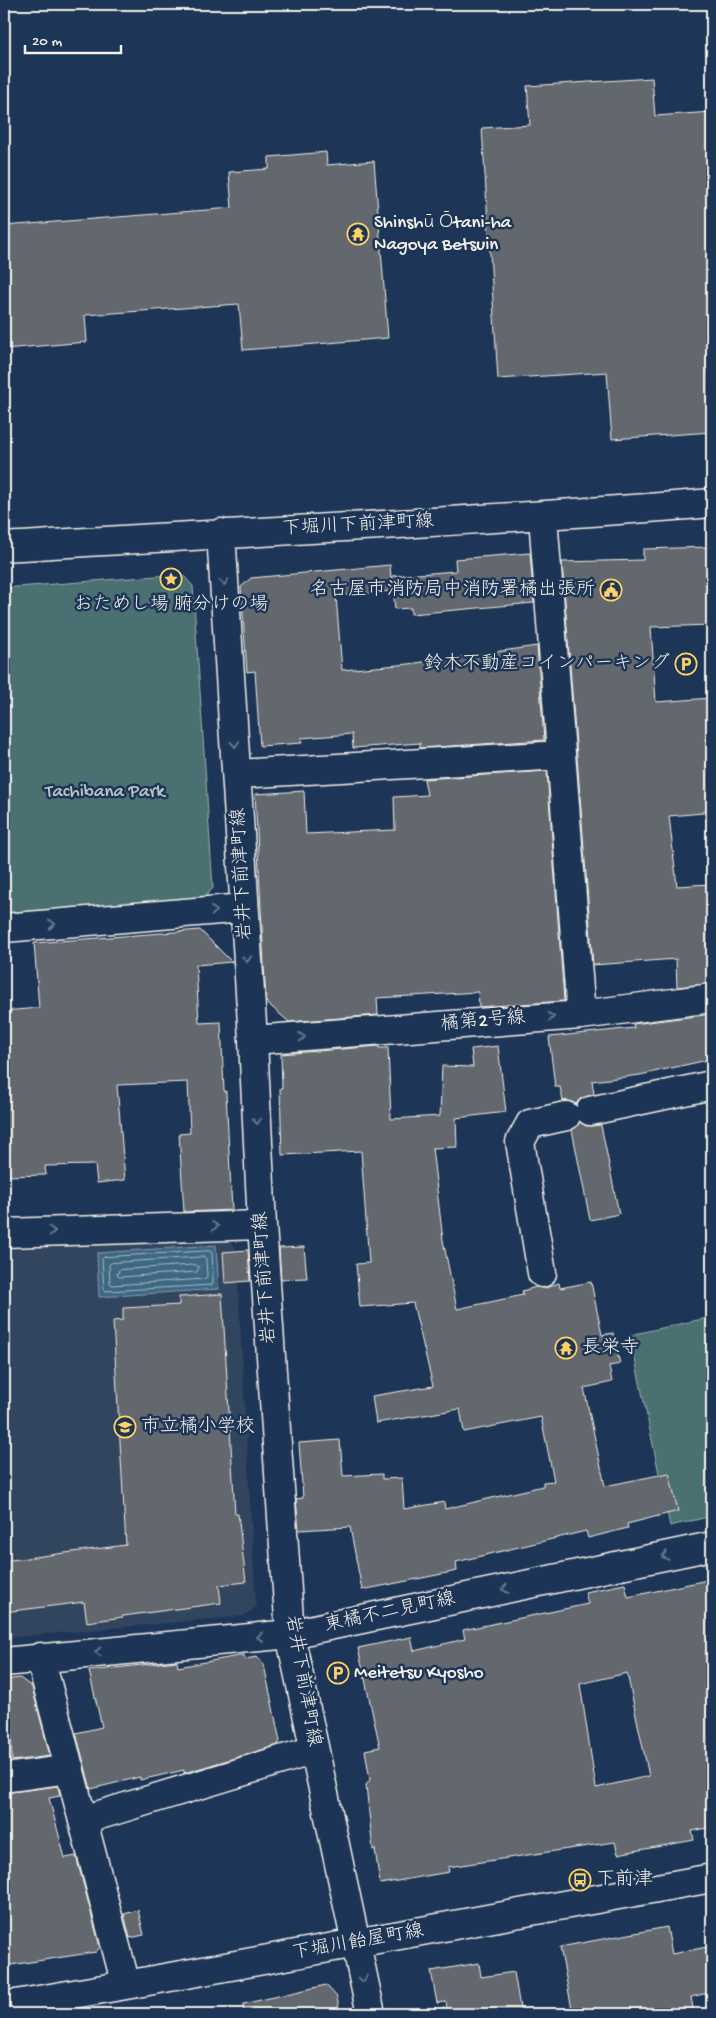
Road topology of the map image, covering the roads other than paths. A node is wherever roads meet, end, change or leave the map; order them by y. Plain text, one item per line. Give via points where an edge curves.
1 (712, 503) edge
2 (543, 517) junction
3 (221, 533) junction
4 (4, 547) edge
5 (561, 755) junction
6 (237, 774) junction
7 (244, 908) junction
8 (4, 928) edge
9 (712, 998) edge
10 (581, 1015) junction
11 (253, 1040) junction
12 (712, 1085) edge
13 (262, 1225) junction
14 (4, 1233) edge
15 (542, 1273) dead end
16 (712, 1546) edge
17 (290, 1634) junction
18 (40, 1657) junction
19 (4, 1662) edge
20 (314, 1750) junction
21 (70, 1769) junction
22 (4, 1778) edge
23 (83, 1820) junction
24 (712, 1878) edge
25 (354, 1943) junction
26 (126, 1985) junction
27 (4, 2006) edge
28 (371, 2014) edge

1 - 2 street, 下堀川下前津町線
2 - 3 street, 下堀川下前津町線
2 - 5 street
3 - 4 street, 下堀川下前津町線
3 -> 6 street, 岩井下前津町線
5 - 6 street
5 - 10 street
6 - 7 street, 岩井下前津町線
8 -> 7 street
7 -> 11 street, 岩井下前津町線
9 - 10 street, 橘第2号線
11 -> 10 street, 橘第2号線
11 -> 13 street, 岩井下前津町線
12 - 15 street via 530,1124 520,1142
14 -> 13 street
13 - 17 street, 岩井下前津町線
16 -> 17 street, 東橘不二見町線
17 -> 18 street, 東橘不二見町線
17 - 20 street, 岩井下前津町線
18 - 19 street, 東橘不二見町線
18 - 21 street
20 - 23 street
20 - 25 street, 岩井下前津町線
21 - 22 street
21 - 23 street
23 - 26 street
24 - 25 street, 下堀川飴屋町線
25 - 26 street, 下堀川飴屋町線
25 -> 28 street, 岩井下前津町線
26 - 27 street, 下堀川飴屋町線

